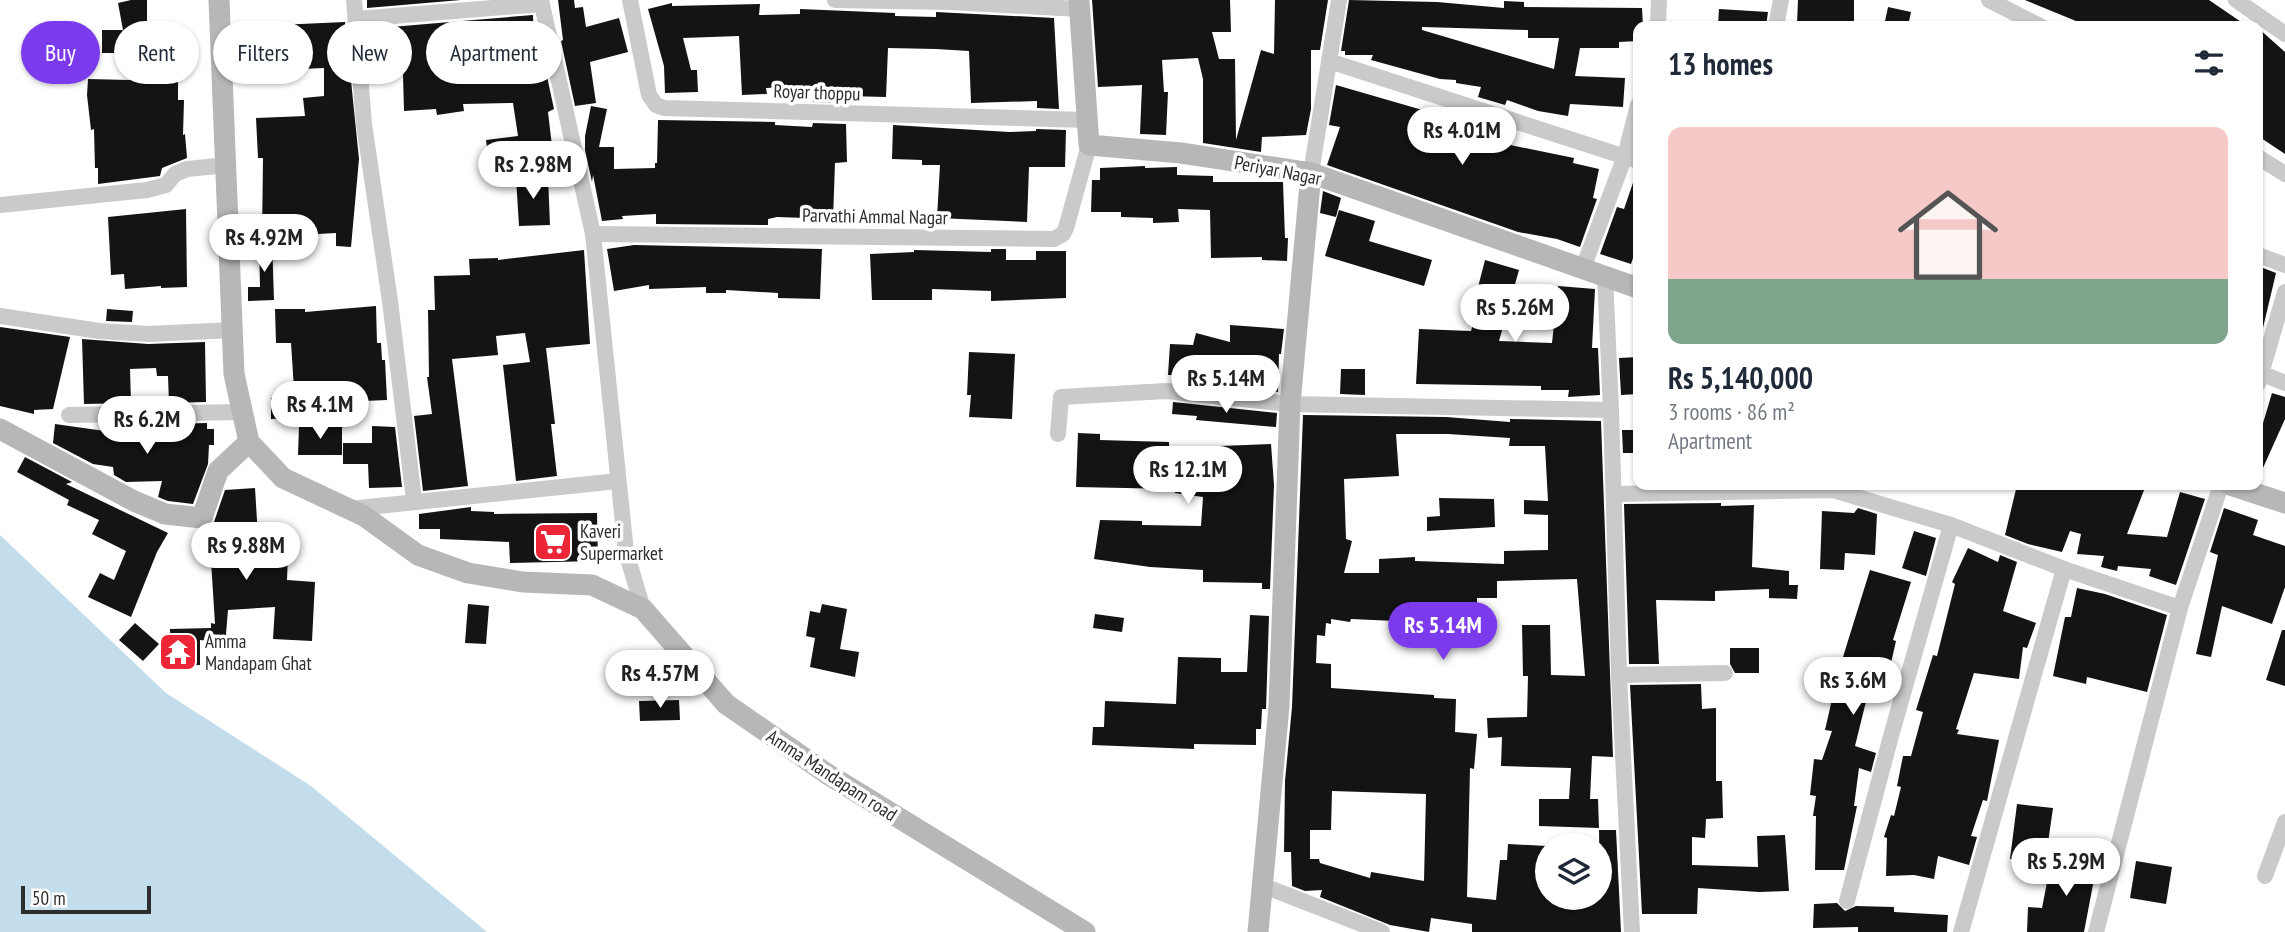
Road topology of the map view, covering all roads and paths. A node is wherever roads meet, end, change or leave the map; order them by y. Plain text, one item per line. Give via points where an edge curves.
1 (219, 0) edge
2 (355, 0) edge
3 (630, 0) edge
4 (835, 0) edge
5 (1339, 0) edge
6 (1659, 0) edge
7 (1780, 0) edge
8 (1989, 0) edge
9 (2236, 0) edge
10 (950, 1) edge
11 (542, 2) edge
12 (1079, 5) edge
13 (356, 19) junction
14 (1658, 21) edge
15 (1777, 21) edge
16 (2030, 21) edge
17 (2285, 34) edge
18 (1329, 61) junction
19 (1087, 120) junction
20 (1089, 145) junction
21 (1631, 159) edge
22 (2263, 160) edge
23 (227, 165) junction
24 (1311, 173) junction
25 (2285, 174) edge
26 (0, 205) edge
27 (593, 234) junction
28 (2263, 257) edge
29 (2285, 265) edge
30 (1583, 268) junction
31 (1605, 276) junction
32 (1633, 286) edge
33 (2285, 292) edge
34 (0, 316) edge
35 (233, 330) junction
36 (2263, 364) edge
37 (2263, 378) edge
38 (2285, 383) edge
39 (1290, 404) junction
40 (1611, 410) junction
41 (242, 412) junction
42 (69, 415) dead end
43 (0, 429) edge
44 (1058, 435) dead end
45 (249, 443) junction
46 (618, 481) junction
47 (2219, 490) edge
48 (2245, 490) edge
49 (1614, 494) junction
50 (414, 500) junction
51 (2285, 503) edge
52 (348, 509) junction
53 (1951, 525) junction
54 (2064, 569) junction
55 (643, 608) junction
56 (2180, 608) junction
57 (1725, 673) dead end
58 (1619, 675) junction
59 (2285, 822) edge
60 (2265, 876) dead end
61 (1264, 886) junction
62 (1847, 901) dead end
63 (1085, 932) edge
64 (1258, 932) edge
65 (1382, 932) edge
66 (1632, 932) edge
67 (1961, 932) edge
68 (2096, 932) edge

1 - 23 street
2 - 13 street
3 - 19 street, Royar thoppu via 649,95 663,108
4 - 10 street
5 - 18 street
6 - 14 street
7 - 15 street
8 - 16 street
9 - 17 street
10 - 12 street
11 - 13 street
11 - 27 street
12 - 19 street
13 - 50 street via 364,124
18 - 21 street
18 - 24 street
19 - 20 street
20 - 24 street, Periyar Nagar via 1181,153
20 - 27 street, Parvathi Ammal Nagar via 1066,228 1054,239
21 - 30 street
22 - 25 street
23 - 26 street via 187,169 174,174 166,185 147,190
23 - 35 street
24 - 30 street, Periyar Nagar
24 - 39 street
27 - 46 street
28 - 29 street
30 - 31 street, Periyar Nagar
31 - 32 street, Periyar Nagar
31 - 40 street
33 - 36 street
34 - 35 street via 99,331
35 - 41 street via 234,374
37 - 38 street
39 - 40 street
39 - 44 street via 1166,391 1061,397
39 - 61 street via 1279,706
40 - 49 street
41 - 42 street
41 - 45 street
43 - 45 street via 134,501 165,514 202,519 218,471
45 - 52 street, Amma Mandapam road via 283,478
46 - 50 street
46 - 55 street via 626,552
47 - 56 street
48 - 51 street
49 - 53 street via 1833,490
49 - 58 street
50 - 52 street
52 - 55 street, Amma Mandapam road via 418,555 468,573 523,582 592,585
53 - 54 street
53 - 62 street
54 - 56 street
54 - 67 street
55 - 63 street, Amma Mandapam road via 726,704 829,775
56 - 68 street
57 - 58 street
58 - 66 street
59 - 60 street
61 - 64 street
61 - 65 street

